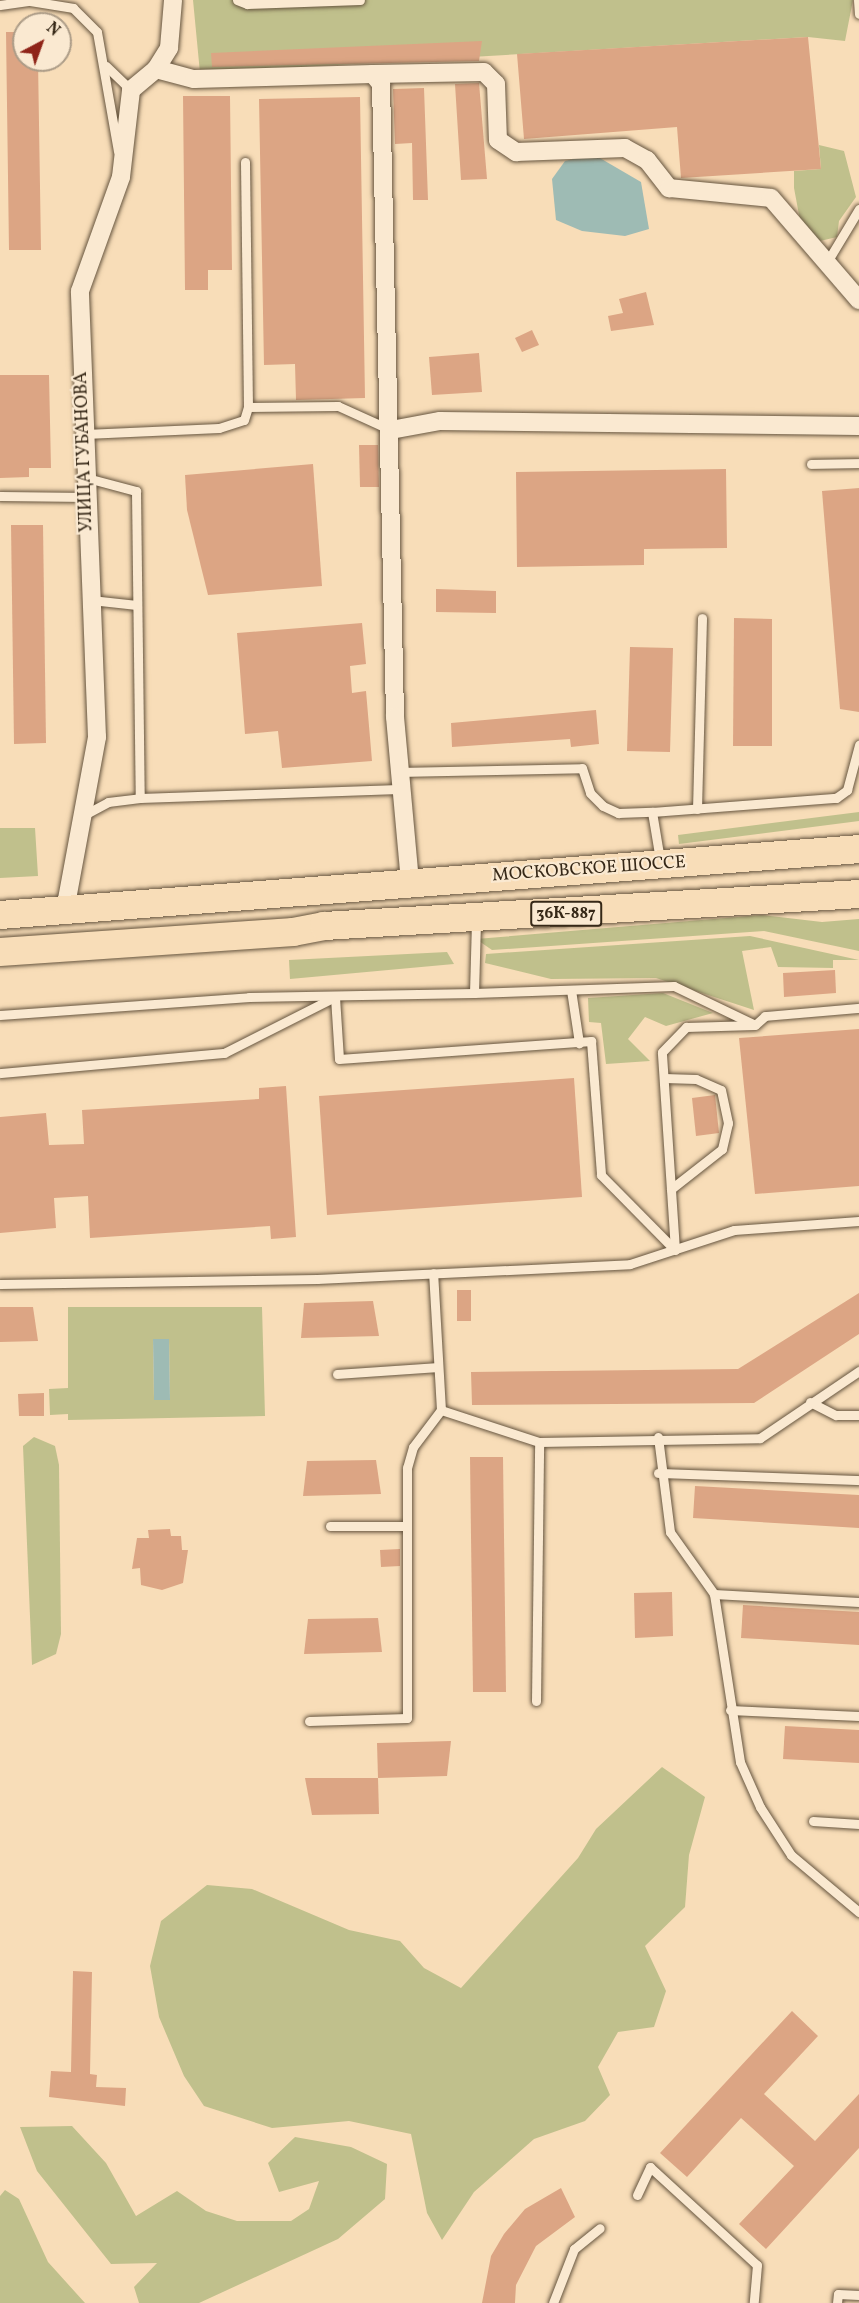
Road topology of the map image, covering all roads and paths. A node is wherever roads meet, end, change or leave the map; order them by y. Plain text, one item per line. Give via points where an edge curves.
1 (173, 0) edge
2 (237, 0) edge
3 (360, 0) edge
4 (858, 0) edge
5 (72, 4) edge
6 (0, 5) edge
7 (859, 14) edge
8 (106, 66) junction
9 (156, 69) junction
10 (373, 74) junction
11 (131, 90) junction
12 (245, 162) dead end
13 (121, 177) junction
14 (859, 209) edge
15 (827, 262) junction
16 (859, 300) edge
17 (248, 407) junction
18 (859, 426) edge
19 (392, 430) junction
20 (85, 434) junction
21 (859, 463) edge
22 (811, 464) dead end
23 (86, 478) junction
24 (0, 496) edge
25 (87, 497) junction
26 (92, 600) junction
27 (137, 604) junction
28 (702, 618) dead end
29 (859, 745) edge
30 (398, 780) junction
31 (140, 798) junction
32 (697, 809) junction
33 (652, 812) junction
34 (82, 817) junction
35 (859, 849) edge
36 (661, 864) junction
37 (410, 883) junction
38 (319, 894) junction
39 (859, 894) edge
40 (291, 913) junction
41 (0, 915) edge
42 (64, 917) junction
43 (476, 920) junction
44 (324, 926) junction
45 (0, 930) edge
46 (0, 952) edge
47 (571, 990) junction
48 (474, 993) junction
49 (335, 997) junction
50 (859, 1008) edge
51 (0, 1015) edge
52 (755, 1025) junction
53 (579, 1043) junction
54 (0, 1073) edge
55 (664, 1078) junction
56 (671, 1189) junction
57 (859, 1221) edge
58 (675, 1250) junction
59 (433, 1273) junction
60 (0, 1284) edge
61 (438, 1367) junction
62 (859, 1371) edge
63 (337, 1374) dead end
64 (810, 1402) junction
65 (441, 1410) junction
66 (859, 1415) edge
67 (658, 1437) junction
68 (539, 1442) junction
69 (658, 1473) junction
70 (859, 1480) edge
71 (330, 1526) dead end
72 (407, 1526) junction
73 (714, 1594) junction
74 (859, 1602) edge
75 (536, 1701) dead end
76 (730, 1710) junction
77 (859, 1716) edge
78 (309, 1721) dead end
79 (813, 1821) dead end
80 (859, 1824) edge
81 (859, 1912) edge
82 (638, 2195) dead end
83 (600, 2228) dead end
84 (859, 2295) edge
85 (553, 2303) edge
86 (754, 2303) edge
87 (837, 2303) edge

1 - 9 street via 175,28
2 - 3 lane via 247,4
4 - 7 lane
5 - 6 lane
5 - 8 lane via 97,32
8 - 11 lane
8 - 13 lane
9 - 10 street via 194,79
9 - 11 street
10 - 15 street via 484,72 496,84 498,140 504,146 516,152 625,148 647,160 669,188 759,193 783,206
10 - 19 street via 384,100
11 - 13 street, УЛИЦА ГУБАНОВА
12 - 17 lane
13 - 20 street, УЛИЦА ГУБАНОВА via 80,291
14 - 15 lane
15 - 16 street
17 - 19 lane via 338,406
17 - 20 lane via 244,420 219,428
18 - 19 street via 440,421
19 - 30 street
20 - 23 street, УЛИЦА ГУБАНОВА
21 - 22 lane
23 - 25 street, УЛИЦА ГУБАНОВА
23 - 27 lane via 136,491
24 - 25 lane
25 - 26 street, УЛИЦА ГУБАНОВА
26 - 27 lane
26 - 34 street, УЛИЦА ГУБАНОВА via 97,737
27 - 31 lane
28 - 32 lane
29 - 32 lane via 847,790 837,798
30 - 31 lane
30 - 33 lane via 582,768 590,793 603,807 618,813
30 - 37 street
31 - 34 lane via 108,802
32 - 33 lane
33 - 36 lane
34 - 42 street, УЛИЦА ГУБАНОВА
35 - 36 main road, МОСКОВСКОЕ ШОССЕ / 36К-887
36 - 37 main road, МОСКОВСКОЕ ШОССЕ / 36К-887
37 - 38 main road, МОСКОВСКОЕ ШОССЕ / 36К-887
38 - 40 main road, МОСКОВСКОЕ ШОССЕ / 36К-887
38 - 42 main road, МОСКОВСКОЕ ШОССЕ / 36К-887
39 - 43 main road, МОСКОВСКОЕ ШОССЕ / 36К-887
40 - 42 main road, МОСКОВСКОЕ ШОССЕ / 36К-887
40 - 44 main road, МОСКОВСКОЕ ШОССЕ / 36К-887
41 - 42 main road, МОСКОВСКОЕ ШОССЕ / 36К-887
42 - 45 main road, МОСКОВСКОЕ ШОССЕ / 36К-887
43 - 44 main road, МОСКОВСКОЕ ШОССЕ / 36К-887
43 - 48 lane
44 - 46 main road, МОСКОВСКОЕ ШОССЕ / 36К-887 via 293,932
47 - 48 lane
47 - 52 lane via 674,987
47 - 53 lane
48 - 49 lane
49 - 51 lane via 249,997
49 - 53 lane via 339,1059
49 - 54 lane via 224,1053
50 - 52 lane via 765,1016
52 - 55 lane via 686,1027 662,1052
53 - 58 lane via 591,1041 601,1176
55 - 56 lane
55 - 56 lane via 696,1079 721,1090 728,1123 722,1149
56 - 58 lane
57 - 58 lane via 734,1230
58 - 59 lane via 630,1264
59 - 60 lane
59 - 61 lane
61 - 63 lane
61 - 65 lane
62 - 64 lane
64 - 66 lane via 836,1415
64 - 67 lane via 759,1438
65 - 68 lane
65 - 72 lane via 413,1447 407,1467
67 - 68 lane
67 - 69 lane
68 - 75 lane
69 - 70 lane
69 - 73 lane via 670,1532
71 - 72 lane
72 - 78 lane via 407,1718
73 - 74 lane
73 - 76 lane
76 - 77 lane
76 - 81 lane via 740,1762 760,1807 791,1855
79 - 80 lane
82 - 86 lane via 650,2167 757,2265
83 - 85 lane via 574,2249
84 - 87 lane via 838,2294

